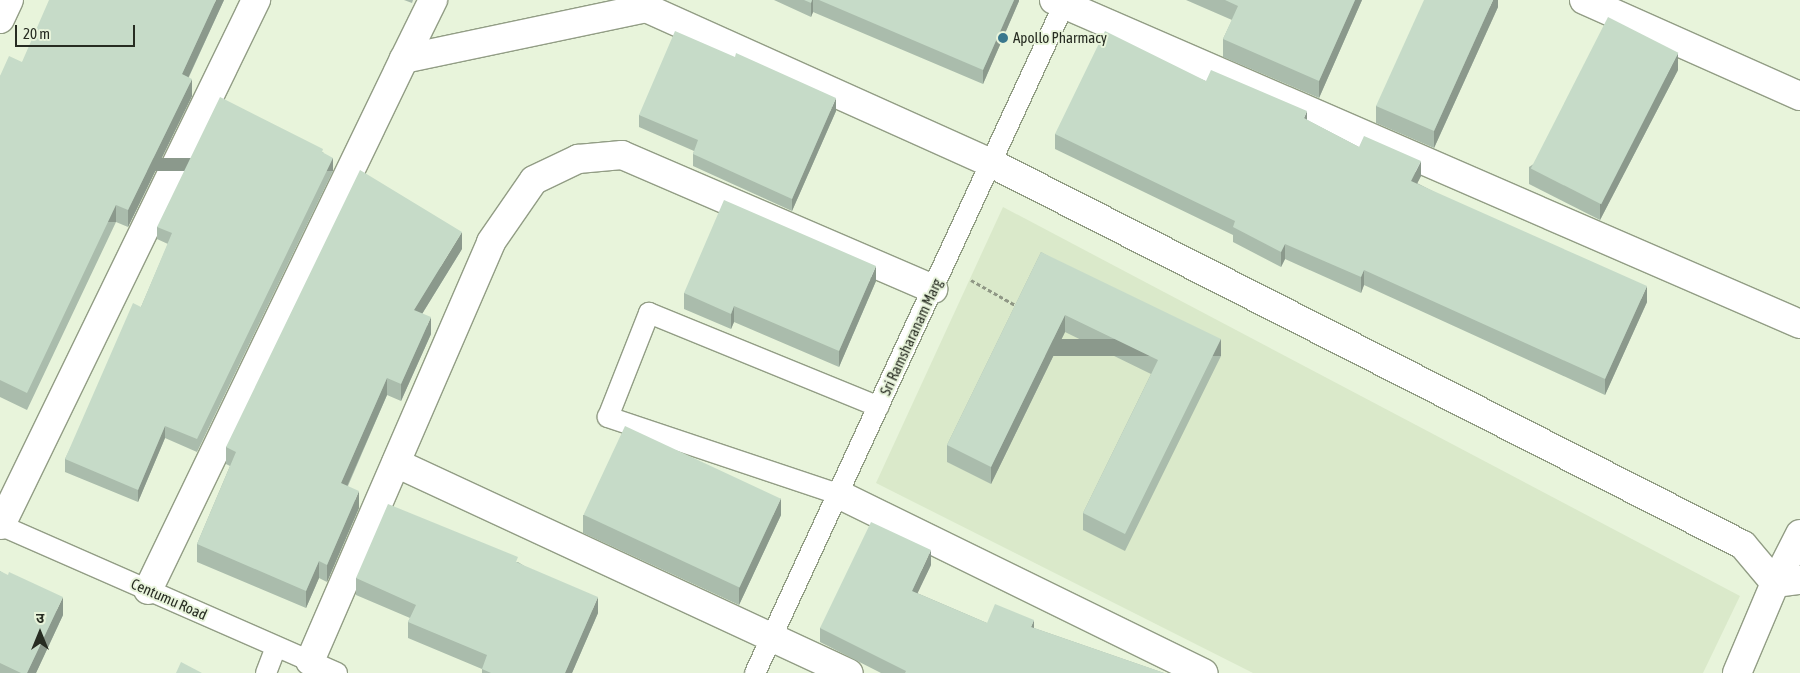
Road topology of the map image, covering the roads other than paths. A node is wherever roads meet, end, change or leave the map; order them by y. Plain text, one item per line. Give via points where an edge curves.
1 (9, 0) edge
2 (256, 0) edge
3 (433, 0) edge
4 (1584, 0) edge
5 (1062, 1) edge
6 (637, 4) edge
7 (0, 19) edge
8 (404, 59) junction
9 (1800, 96) edge
10 (991, 163) junction
11 (938, 279) junction
12 (1800, 324) edge
13 (878, 407) junction
14 (396, 463) junction
15 (838, 494) junction
16 (0, 526) edge
17 (1800, 534) edge
18 (1787, 582) edge
19 (148, 590) junction
20 (772, 635) junction
21 (276, 646) junction
22 (310, 661) junction
23 (266, 673) edge
24 (337, 673) edge
25 (755, 673) edge
26 (849, 673) edge
27 (1204, 673) edge
28 (1737, 673) edge

1 - 7 street
2 - 16 street
3 - 8 street
4 - 9 street
5 - 10 lane, Sri Ramsharanam Marg
5 - 12 street
6 - 8 street
6 - 10 street
8 - 19 street
10 - 11 lane, Sri Ramsharanam Marg
10 - 18 street via 1743,545
11 - 13 lane, Sri Ramsharanam Marg
11 - 14 street via 622,154 578,159 534,180 491,242
13 - 15 lane, Sri Ramsharanam Marg
13 - 15 lane via 649,313 608,417
14 - 20 street
14 - 22 street
15 - 20 lane, Sri Ramsharanam Marg
15 - 27 street
16 - 19 lane, Centumu Road
17 - 18 street
18 - 28 street
19 - 21 lane, Centumu Road
20 - 25 lane, Sri Ramsharanam Marg
20 - 26 street
21 - 22 lane, Centumu Road
21 - 23 lane
22 - 24 lane, Centumu Road

